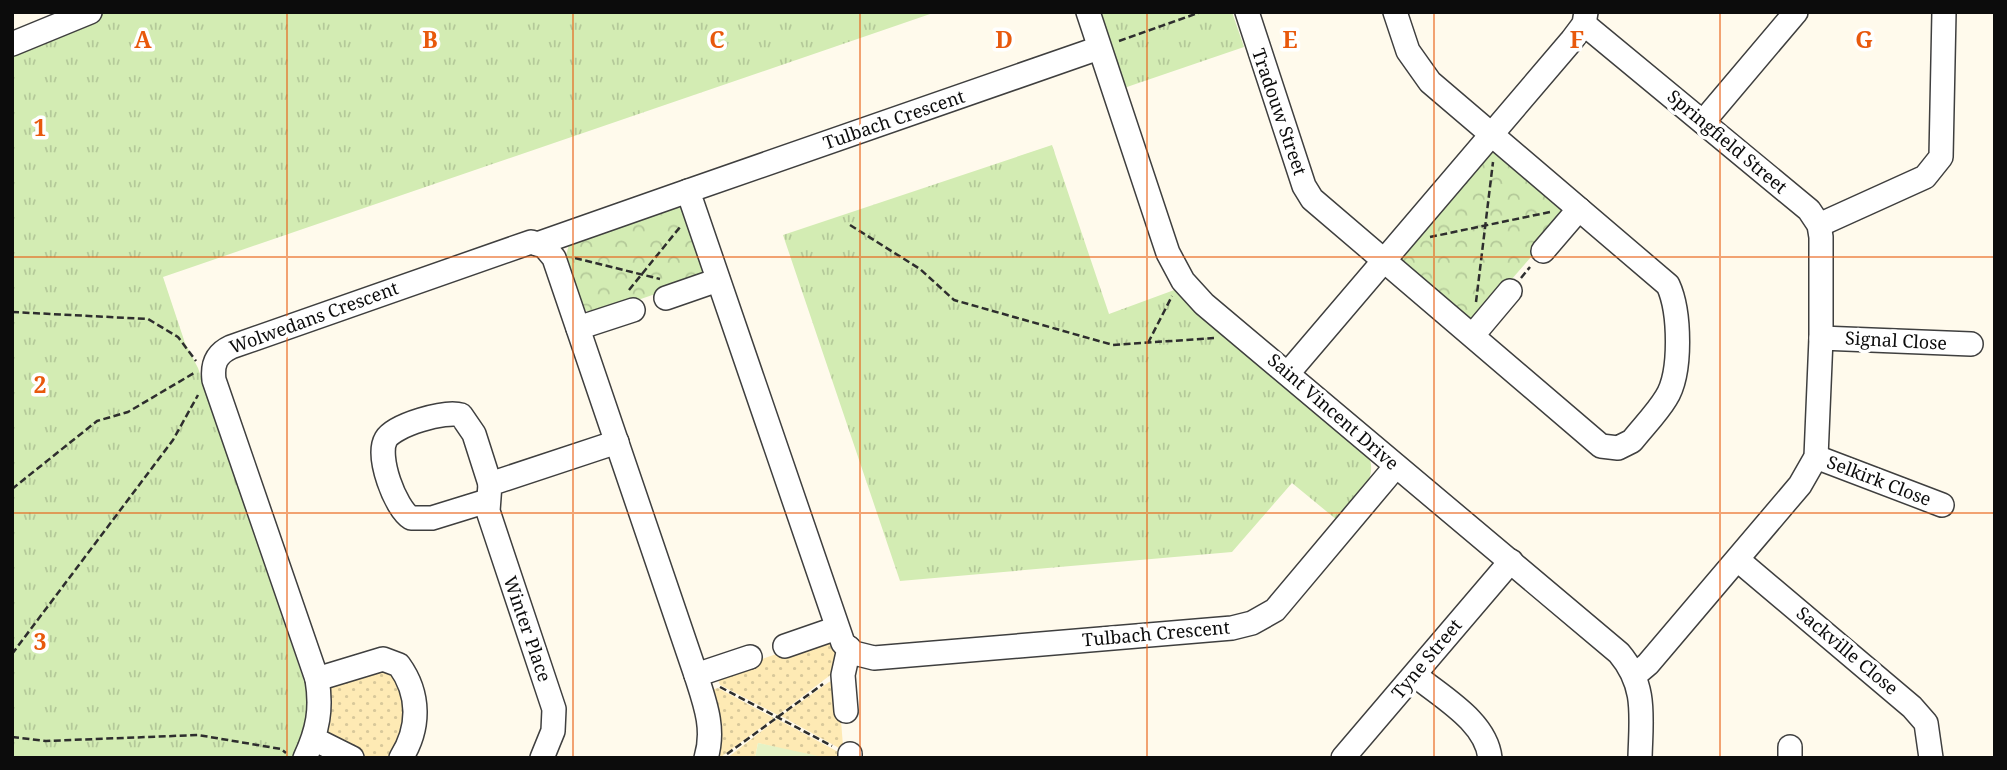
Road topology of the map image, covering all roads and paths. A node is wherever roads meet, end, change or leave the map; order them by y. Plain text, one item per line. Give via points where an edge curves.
1 (90, 12) edge
2 (1088, 12) edge
3 (1201, 12) edge
4 (1247, 12) edge
5 (1395, 12) edge
6 (1796, 12) edge
7 (1944, 12) edge
8 (1585, 18) edge
9 (12, 44) edge
10 (1099, 48) junction
11 (1703, 122) junction
12 (1488, 141) junction
13 (691, 201) junction
14 (641, 208) joint
15 (1579, 209) junction
16 (1550, 212) dead end
17 (850, 225) dead end
18 (1487, 225) junction
19 (1819, 225) junction
20 (1429, 237) dead end
21 (544, 248) junction
22 (1543, 251) joint
23 (1384, 261) junction
24 (642, 274) junction
25 (718, 280) junction
26 (1183, 281) junction
27 (696, 288) junction
28 (1510, 291) joint
29 (666, 298) dead end
30 (633, 310) dead end
31 (12, 312) edge
32 (608, 318) junction
33 (578, 328) junction
34 (1476, 331) junction
35 (1245, 336) junction
36 (1821, 338) junction
37 (1148, 343) junction
38 (1971, 344) dead end
39 (1289, 372) junction
40 (199, 388) dead end
41 (617, 442) junction
42 (1816, 457) junction
43 (1396, 466) junction
44 (12, 489) edge
45 (489, 492) junction
46 (1942, 505) dead end
47 (1738, 560) junction
48 (1511, 561) junction
49 (837, 628) junction
50 (785, 646) dead end
51 (849, 648) junction
52 (12, 653) edge
53 (750, 657) dead end
54 (703, 673) junction
55 (843, 674) junction
56 (1415, 675) junction
57 (1635, 675) junction
58 (317, 679) junction
59 (846, 711) dead end
60 (778, 717) junction
61 (12, 737) edge
62 (309, 748) edge
63 (850, 756) edge
64 (292, 758) edge
65 (352, 758) edge
66 (401, 758) edge
67 (542, 758) edge
68 (706, 758) edge
69 (721, 758) edge
70 (1343, 758) edge
71 (1490, 758) edge
72 (1640, 758) edge
73 (1931, 758) edge

1 - 9 street
2 - 10 street, Saint Vincent Drive
3 - 10 path
4 - 23 street, Tradouw Street via 1304,186 1312,199
5 - 12 street via 1416,65
6 - 11 street
7 - 19 street via 1941,157 1925,177
8 - 11 street, Springfield Street
8 - 12 street, Springfield Street
10 - 13 street, Tulbach Crescent
10 - 26 street, Saint Vincent Drive via 1168,253
11 - 19 street, Springfield Street via 1809,210
12 - 15 street, Tradouw Street
12 - 18 path via 1494,155
12 - 23 street, Springfield Street
13 - 14 street, Tulbach Crescent
13 - 24 path
13 - 25 street
14 - 21 street, Wolwedans Crescent
15 - 22 street
15 - 34 street, Tradouw Street via 1661,277 1675,306 1673,383 1632,442 1618,448 1601,446
16 - 18 path
17 - 37 path via 920,269 954,300 1113,345
18 - 20 path
18 - 34 path via 1473,320
19 - 36 street
21 - 24 path
21 - 33 street
21 - 58 street, Wolwedans Crescent via 526,243 231,347 216,359 214,380
22 - 28 path
23 - 34 street, Tradouw Street
23 - 39 street, Springfield Street
24 - 27 path
24 - 32 path
25 - 27 street
25 - 49 street
26 - 35 street, Saint Vincent Drive
26 - 37 path via 1164,306
27 - 29 street
28 - 34 street
30 - 32 street
31 - 44 path via 148,319 178,337 201,369 128,412 97,421
32 - 33 street
33 - 41 street
35 - 37 path
35 - 39 street, Saint Vincent Drive
36 - 38 street, Signal Close
36 - 42 street
39 - 43 street, Saint Vincent Drive
40 - 52 path via 198,398 173,440
41 - 45 street, Winter Place
41 - 54 street
42 - 46 street, Selkirk Close
42 - 47 street via 1800,485
43 - 48 street, Saint Vincent Drive
43 - 51 street, Tulbach Crescent via 1275,610 1252,623 874,658
45 - 45 street, Winter Place via 474,434 461,415 443,413 395,430 385,441 382,453 397,503 411,518 432,519
45 - 67 street, Winter Place via 488,511 555,709 553,731
47 - 57 street
47 - 73 street, Sackville Close via 1912,707 1926,723
48 - 56 street, Tyne Street
48 - 57 street, Saint Vincent Drive via 1619,653
49 - 50 street
49 - 51 street
51 - 55 street
53 - 54 street
54 - 60 path via 713,684
54 - 68 street via 711,734
55 - 59 street
55 - 60 path
56 - 70 street, Tyne Street
56 - 71 street via 1475,724
57 - 72 street, Saint Vincent Drive via 1641,704
58 - 62 street, Wolwedans Crescent via 320,713
58 - 66 street via 383,659 399,665 416,708
60 - 63 path
60 - 69 path
61 - 64 path via 46,741 198,736 281,750
62 - 65 street, Wolwedans Crescent

